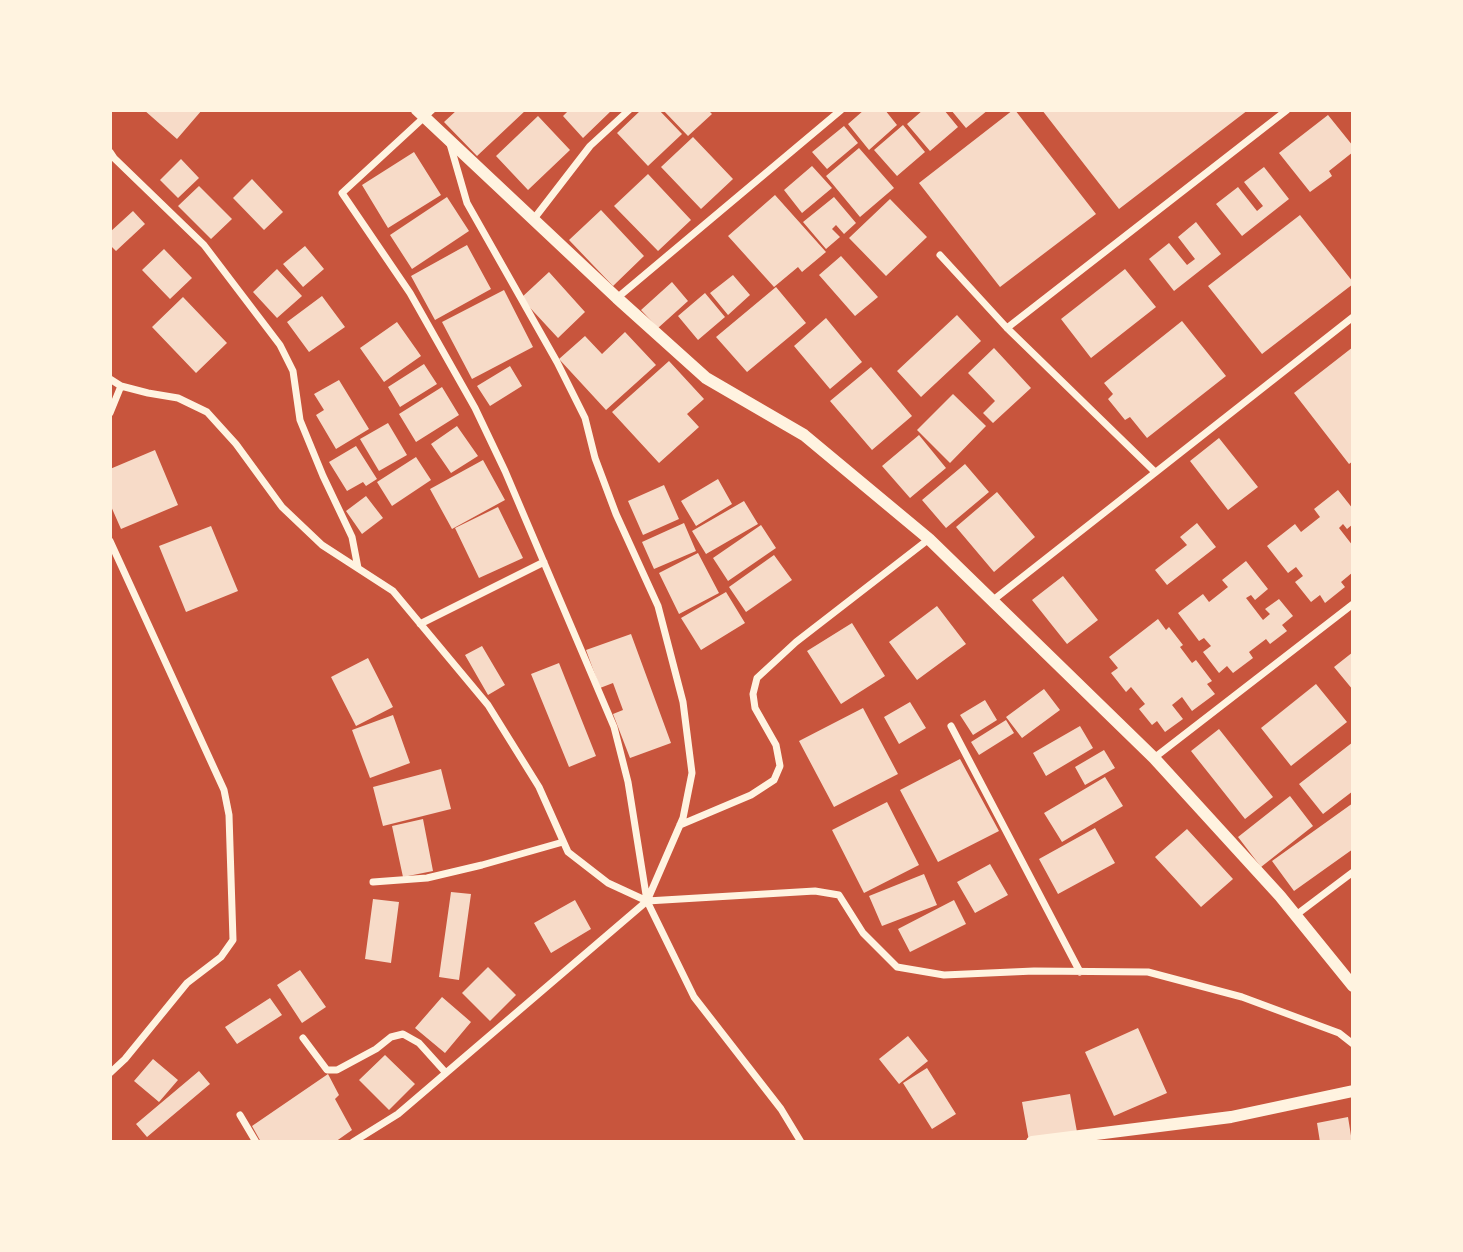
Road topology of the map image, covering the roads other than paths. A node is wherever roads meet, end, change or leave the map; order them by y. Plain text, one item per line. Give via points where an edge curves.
1 (629, 110) edge
2 (841, 110) edge
3 (1287, 110) edge
4 (424, 113) edge
5 (449, 141) junction
6 (110, 152) edge
7 (533, 220) junction
8 (940, 255) dead end
9 (617, 298) junction
10 (1353, 317) edge
11 (1007, 328) junction
12 (110, 379) edge
13 (121, 386) junction
14 (110, 413) edge
15 (1154, 472) junction
16 (929, 539) junction
17 (110, 541) edge
18 (544, 562) junction
19 (358, 568) junction
20 (992, 601) junction
21 (1353, 604) edge
22 (420, 624) junction
23 (951, 726) dead end
24 (1154, 758) junction
25 (680, 825) junction
26 (563, 842) junction
27 (1353, 872) edge
28 (373, 882) dead end
29 (647, 901) junction
30 (1296, 915) junction
31 (1080, 972) junction
32 (1353, 986) edge
33 (303, 1038) dead end
34 (1353, 1044) edge
35 (110, 1073) edge
36 (446, 1073) junction
37 (1353, 1091) edge
38 (240, 1115) dead end
39 (1110, 1137) edge
40 (256, 1142) edge
41 (353, 1142) edge
42 (801, 1142) edge
43 (1032, 1142) edge

1 - 7 street via 590,146
2 - 9 street
3 - 11 street
4 - 5 street
4 - 18 street via 342,194 410,293 475,408
5 - 7 street
5 - 25 street via 467,204 584,418 616,514 658,606 683,702 692,773
6 - 19 street via 204,245 280,345 293,372 300,419 352,537
7 - 9 street
8 - 11 street
9 - 16 street via 706,378 804,435
10 - 15 street
11 - 15 street
12 - 13 street
13 - 14 street
13 - 19 street via 178,398 207,412 282,507 322,545
15 - 20 street
16 - 20 street
16 - 25 street via 757,678 755,708 776,746 780,766 774,780 751,795
17 - 35 street via 224,790 233,940 221,957 187,983
18 - 22 street
18 - 29 street via 614,727 628,782
19 - 22 street via 393,591
20 - 24 street
21 - 24 street
22 - 26 street via 488,705 539,787
23 - 31 street
24 - 30 street
25 - 29 street
26 - 28 street via 427,878
26 - 29 street via 568,852 608,883
27 - 30 street
29 - 31 street via 815,891 839,895 863,933 897,967 944,975
29 - 36 street
29 - 42 street via 694,997
30 - 32 street
31 - 34 street via 1148,972 1242,997 1339,1033
33 - 36 street via 327,1070 337,1070 403,1034 419,1042
36 - 41 street via 398,1114
37 - 39 street
38 - 40 street
39 - 43 street

